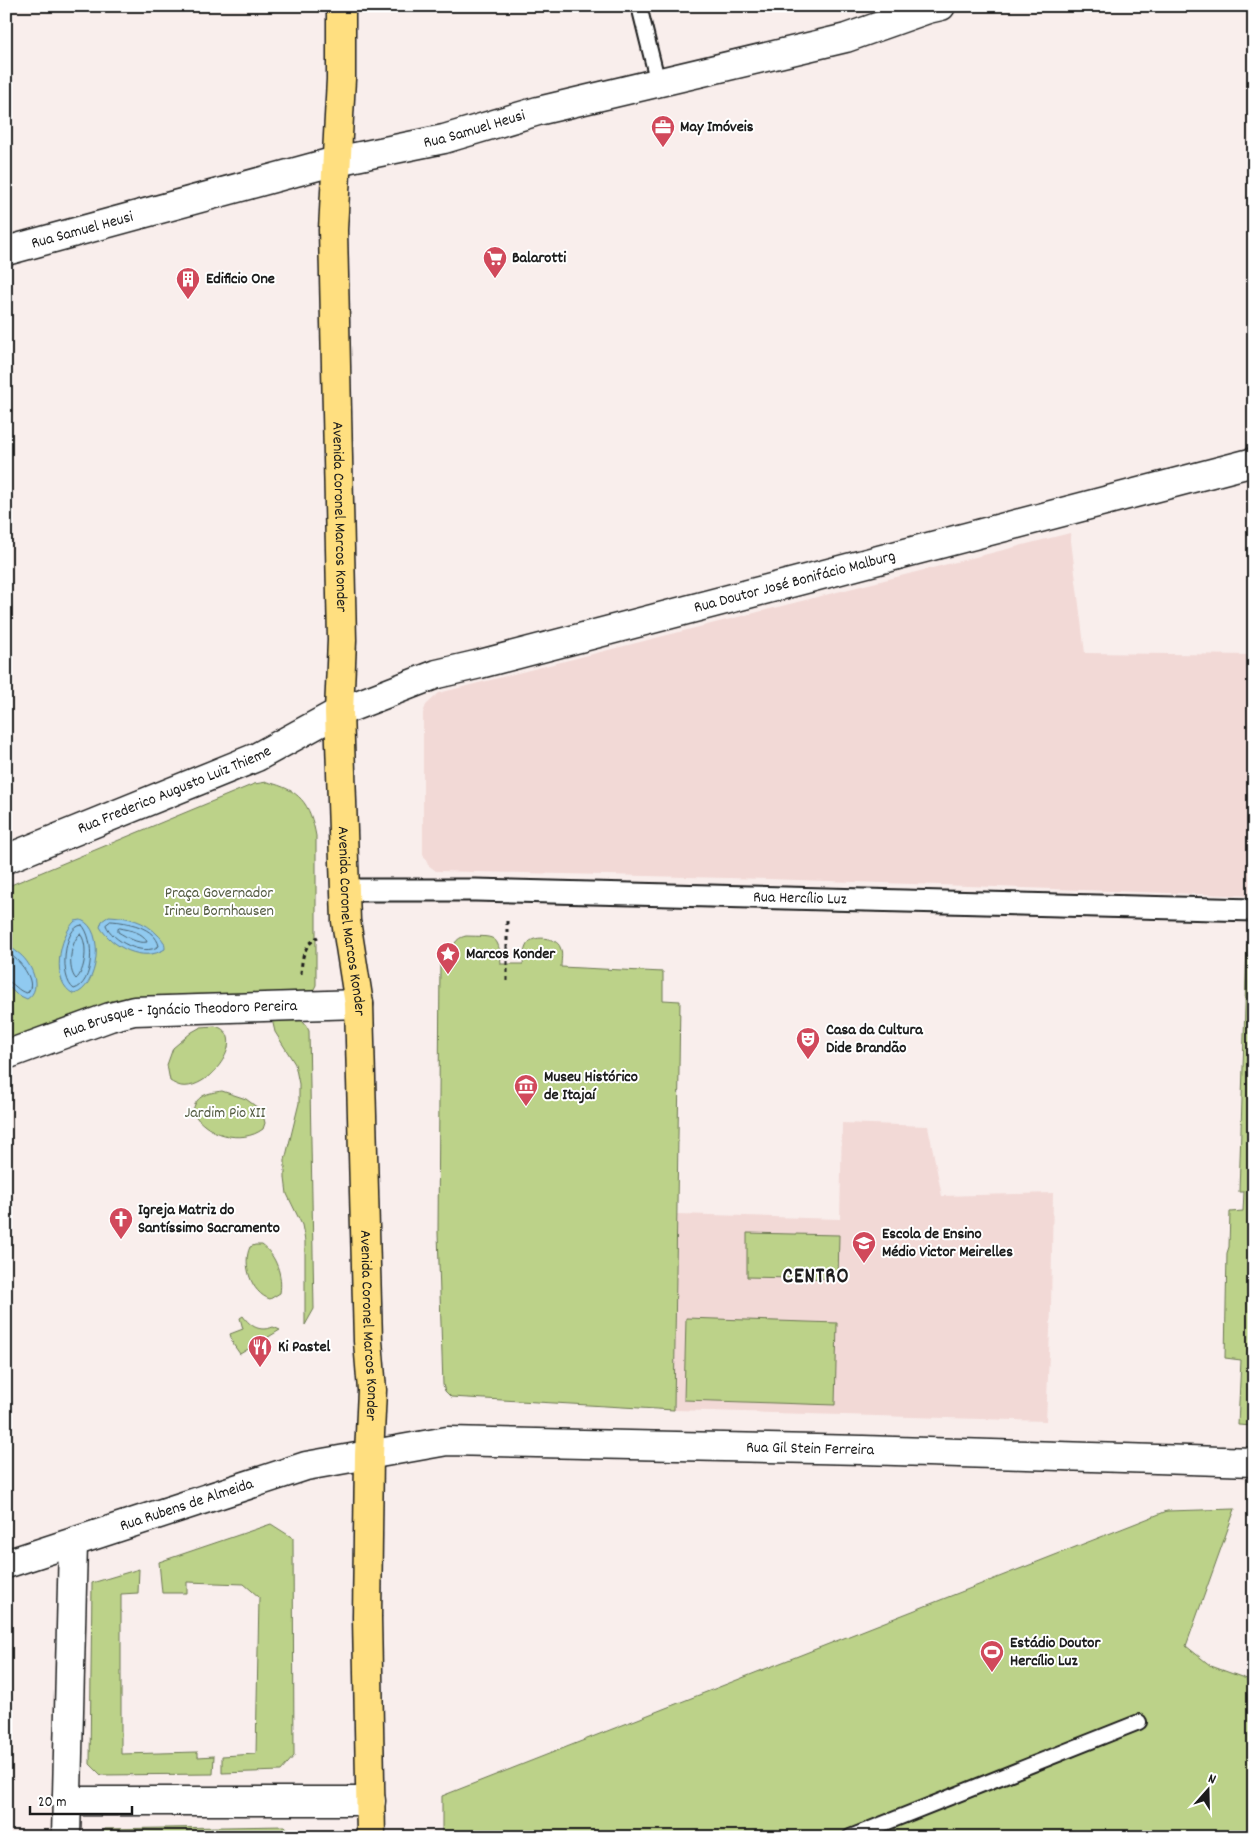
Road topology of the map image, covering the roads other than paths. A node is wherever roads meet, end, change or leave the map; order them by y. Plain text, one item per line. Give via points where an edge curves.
1 (341, 6) edge
2 (639, 6) edge
3 (932, 7) edge
4 (658, 83) junction
5 (336, 161) junction
6 (6, 251) edge
7 (1254, 462) edge
8 (339, 712) junction
9 (6, 859) edge
10 (346, 890) junction
11 (1254, 910) edge
12 (359, 1004) junction
13 (6, 1055) edge
14 (369, 1455) junction
15 (1254, 1462) edge
16 (73, 1543) junction
17 (6, 1564) edge
18 (1138, 1722) dead end
19 (371, 1801) junction
20 (66, 1802) junction
21 (66, 1837) edge
22 (371, 1837) edge
23 (850, 1837) edge

1 - 5 main road, Avenida Coronel Marcos Konder
2 - 4 lane
3 - 4 main road, Rua Samuel Heusi via 846,38
4 - 5 main road, Rua Samuel Heusi via 538,111 444,139
5 - 6 main road, Rua Samuel Heusi
5 - 8 main road, Avenida Coronel Marcos Konder via 333,230 342,640
7 - 8 main road, Rua Doutor José Bonifácio Malburg via 437,674
8 - 9 main road, Rua Frederico Augusto Luiz Thieme via 257,757
8 - 10 main road, Avenida Coronel Marcos Konder
10 - 11 street, Rua Hercílio Luz via 475,890
10 - 12 main road, Avenida Coronel Marcos Konder via 346,921
12 - 13 main road, Rua Brusque - Ignácio Theodoro Pereira via 134,1012 110,1017
12 - 14 main road, Avenida Coronel Marcos Konder via 372,1390
14 - 15 main road, Rua Gil Stein Ferreira via 447,1441
14 - 16 main road, Rua Rubens de Almeida via 306,1466
14 - 19 main road, Avenida Coronel Marcos Konder via 367,1617
16 - 17 main road, Rua Rubens de Almeida
16 - 20 main road
18 - 23 lane
19 - 20 main road
19 - 22 main road, Avenida Coronel Marcos Konder
20 - 21 main road

